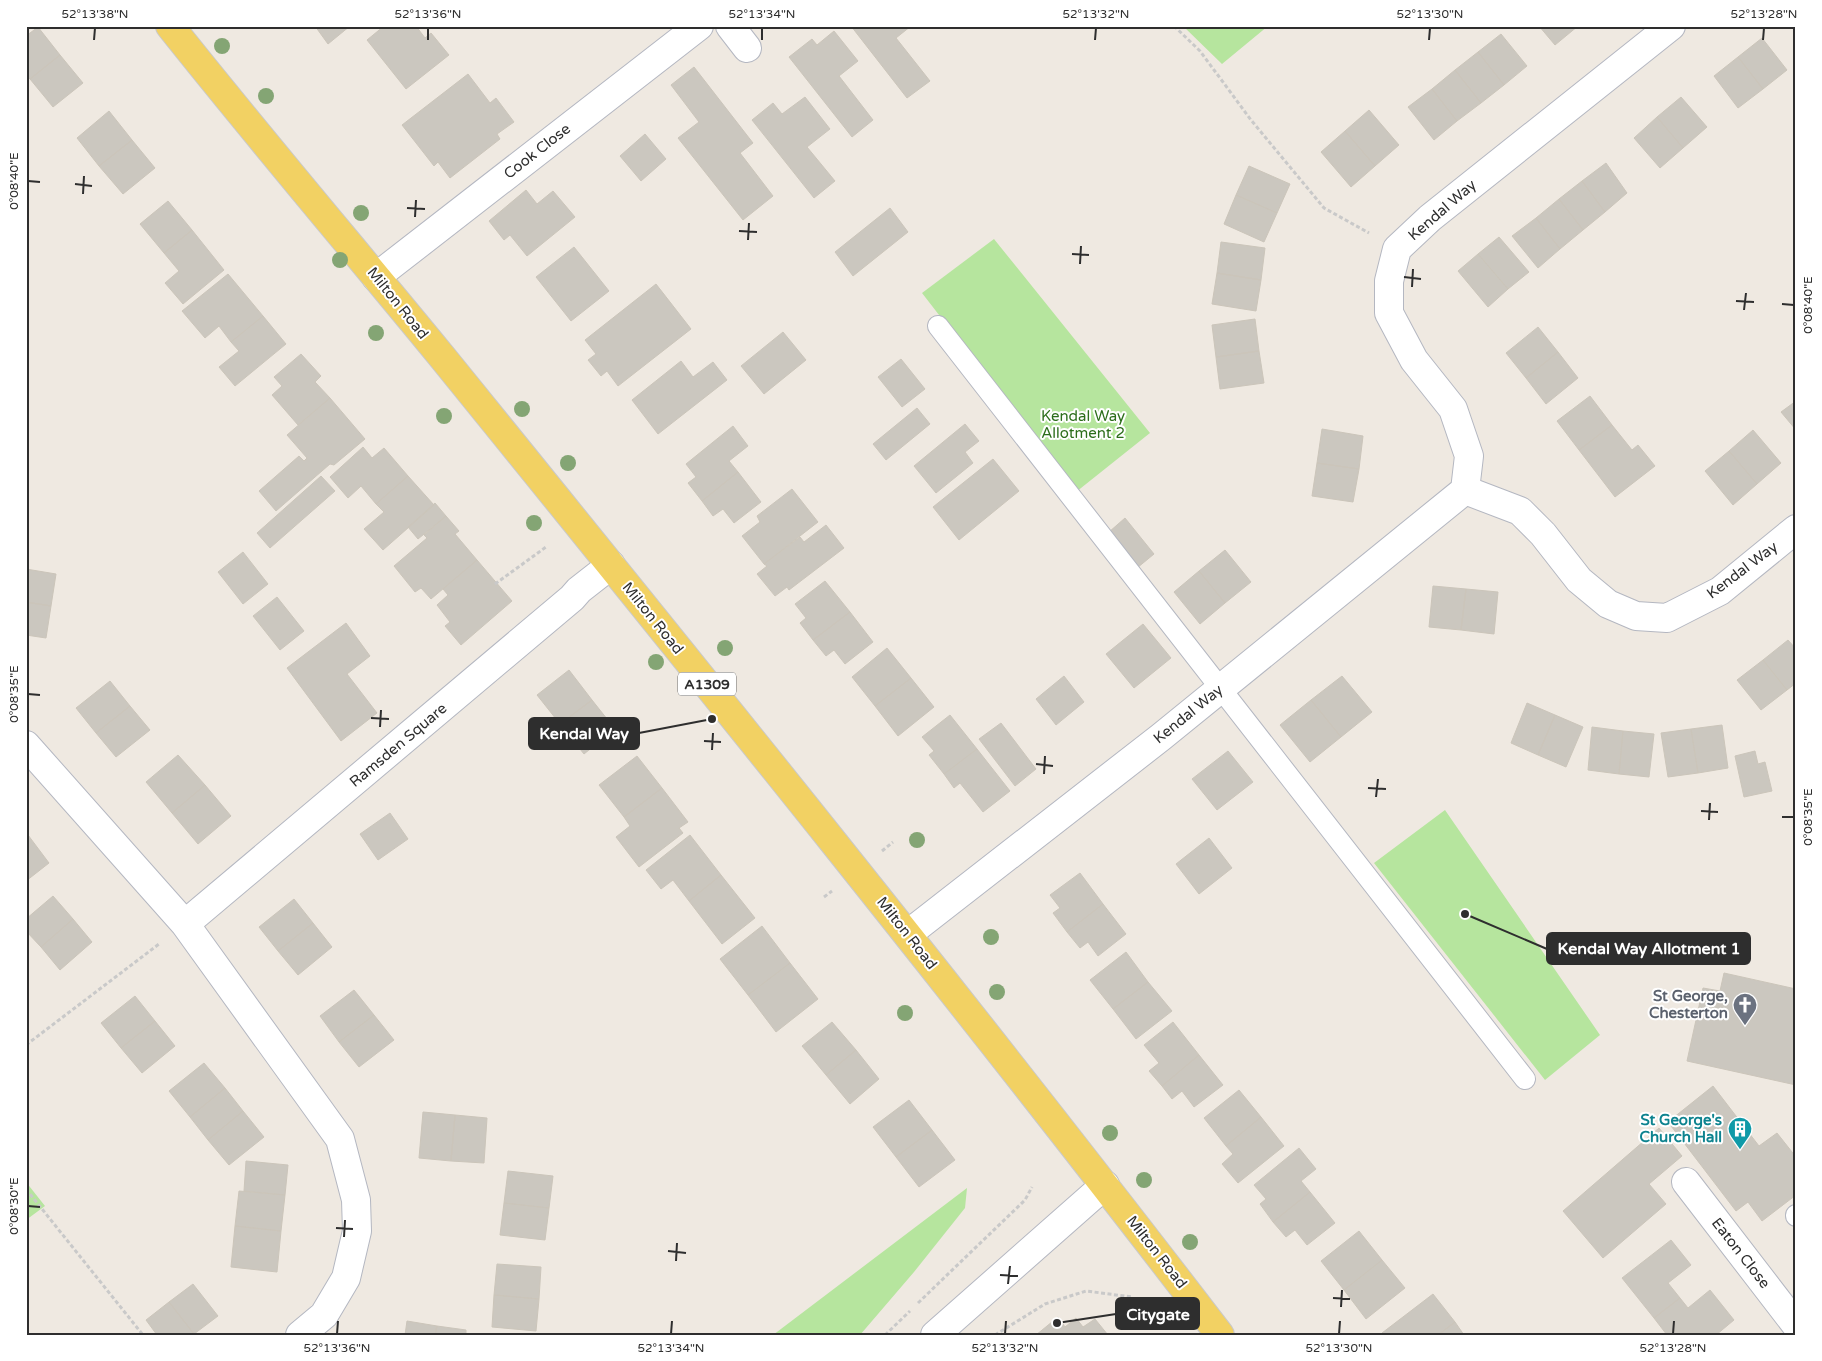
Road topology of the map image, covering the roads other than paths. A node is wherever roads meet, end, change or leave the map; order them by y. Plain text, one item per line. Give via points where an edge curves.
1 (170, 26) edge
2 (699, 26) edge
3 (730, 26) edge
4 (1671, 26) edge
5 (747, 48) dead end
6 (376, 277) junction
7 (938, 326) dead end
8 (1465, 490) junction
9 (1796, 529) edge
10 (611, 565) junction
11 (1221, 688) junction
12 (26, 745) edge
13 (185, 924) junction
14 (908, 934) junction
15 (1525, 1078) dead end
16 (1686, 1182) dead end
17 (1105, 1185) junction
18 (1796, 1325) edge
19 (300, 1335) edge
20 (935, 1335) edge
21 (1220, 1335) edge

1 - 6 main road, Milton Road / A1309
2 - 6 street, Cook Close
3 - 5 street
4 - 8 street, Kendal Way via 1430,218 1397,250 1389,281 1389,313 1414,360 1454,409 1469,456
6 - 10 main road, Milton Road / A1309
7 - 11 lane
8 - 9 street, Kendal Way via 1520,511 1543,534 1579,580 1608,604 1636,616 1667,618 1720,591
8 - 11 street, Kendal Way
10 - 13 street, Ramsden Square
10 - 14 main road, Milton Road / A1309
11 - 14 street, Kendal Way
11 - 15 lane
12 - 13 street
13 - 19 street via 340,1139 356,1200 357,1231 346,1278 324,1315
14 - 17 main road, Milton Road / A1309
16 - 18 street, Eaton Close
17 - 20 street
17 - 21 main road, Milton Road / A1309

